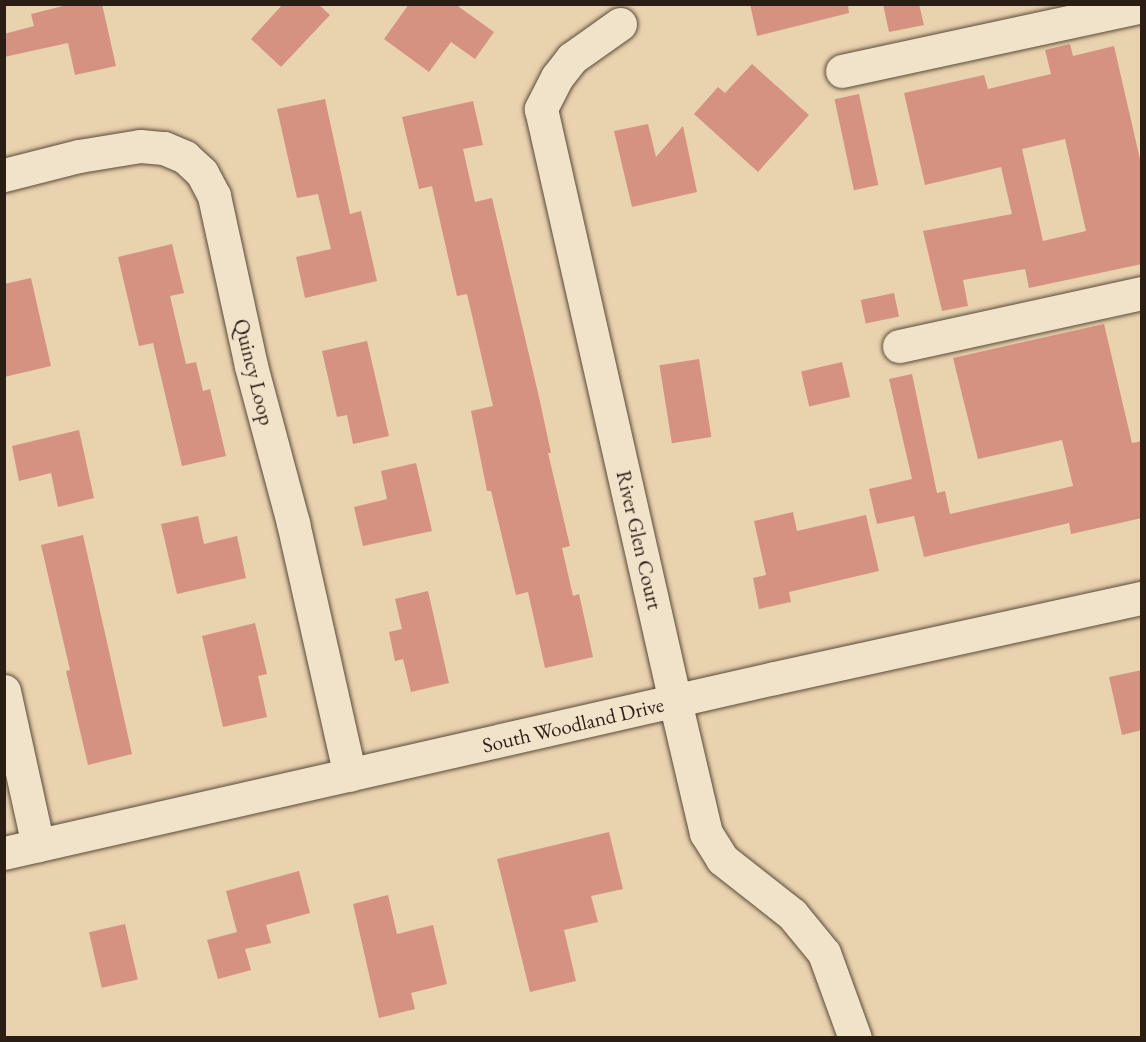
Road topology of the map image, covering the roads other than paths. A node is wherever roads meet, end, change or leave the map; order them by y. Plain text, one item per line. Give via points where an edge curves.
1 (1142, 6) edge
2 (620, 24) dead end
3 (842, 71) dead end
4 (4, 175) edge
5 (1142, 293) edge
6 (899, 346) dead end
7 (1142, 598) edge
8 (4, 691) edge
9 (675, 701) junction
10 (350, 775) junction
11 (38, 846) junction
12 (4, 853) edge
13 (855, 1038) edge

1 - 3 street
2 - 9 street, River Glen Court via 572,58 557,77 541,110
4 - 10 street, Quincy Loop via 140,146 164,148 185,158 202,173 214,196
5 - 6 street
7 - 9 street, South Woodland Drive
8 - 11 street
9 - 10 street, South Woodland Drive
9 - 13 street, River Glen Court via 706,832 722,858 792,914 824,953
10 - 11 street, South Woodland Drive
11 - 12 street, South Woodland Drive

